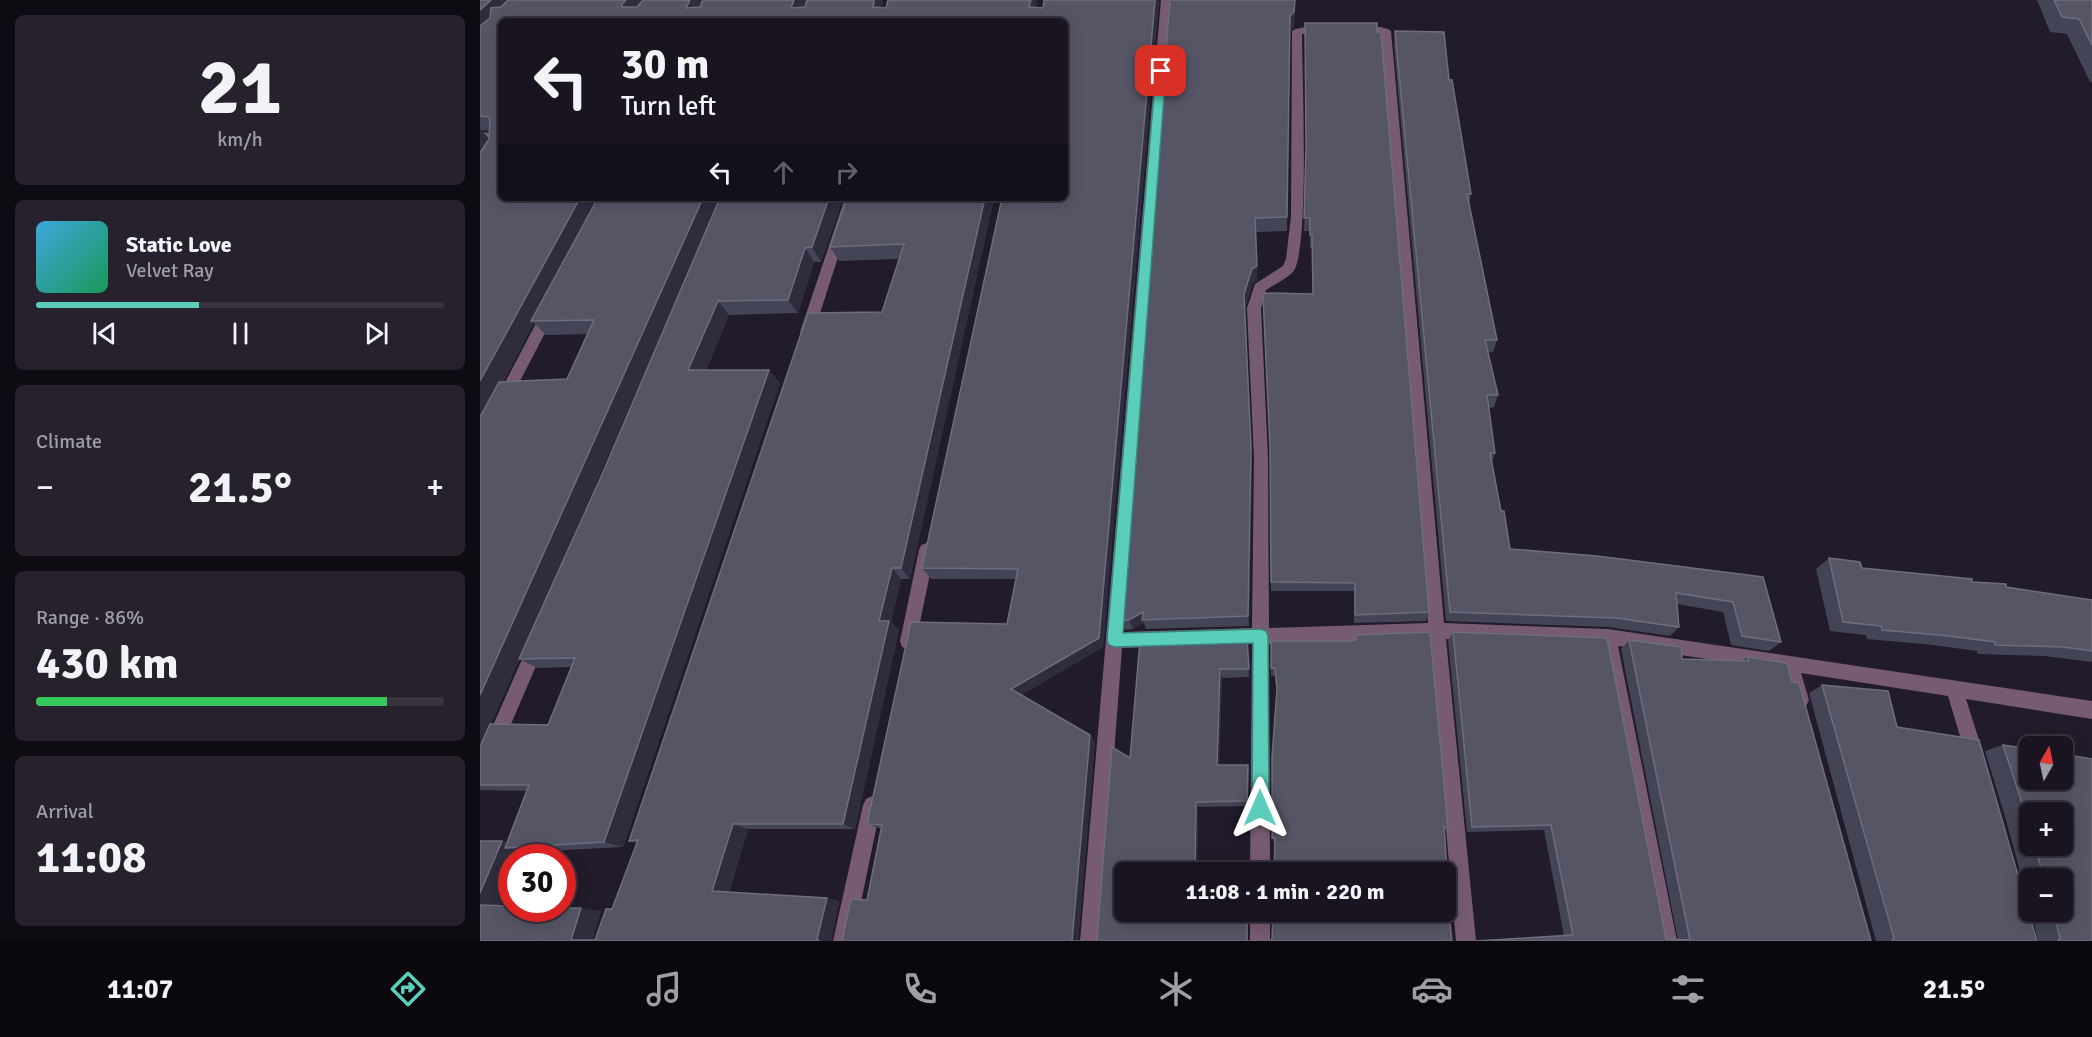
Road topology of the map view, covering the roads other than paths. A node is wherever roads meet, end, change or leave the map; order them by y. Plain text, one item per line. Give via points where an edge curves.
1 (1166, 0) edge
2 (480, 136) edge
3 (498, 138) edge
4 (850, 201) edge
5 (555, 300) edge
6 (802, 346) edge
7 (496, 413) edge
8 (930, 535) edge
9 (1437, 631) junction
10 (542, 634) edge
11 (1260, 636) junction
12 (1608, 637) junction
13 (1115, 640) junction
14 (903, 662) edge
15 (1790, 663) junction
16 (1954, 688) junction
17 (2092, 710) edge
18 (1805, 718) edge
19 (1979, 768) edge
20 (480, 776) edge
21 (876, 790) edge
22 (1260, 862) edge
23 (1260, 922) edge
24 (843, 941) edge
25 (1090, 941) edge
26 (1260, 941) edge
27 (1466, 941) edge
28 (1667, 941) edge

1 - 13 street
2 - 3 street
4 - 6 street
5 - 7 street
8 - 14 street
9 - 11 street
9 - 11 street via 1386,31 1297,31 1297,216 1292,259 1288,269 1260,287 1254,308 1261,458
9 - 12 street
9 - 27 street
10 - 20 street
11 - 13 street
11 - 22 street
12 - 15 street
12 - 28 street
13 - 25 street
15 - 16 street
15 - 18 street
16 - 17 street
16 - 19 street
21 - 24 street
23 - 26 street

